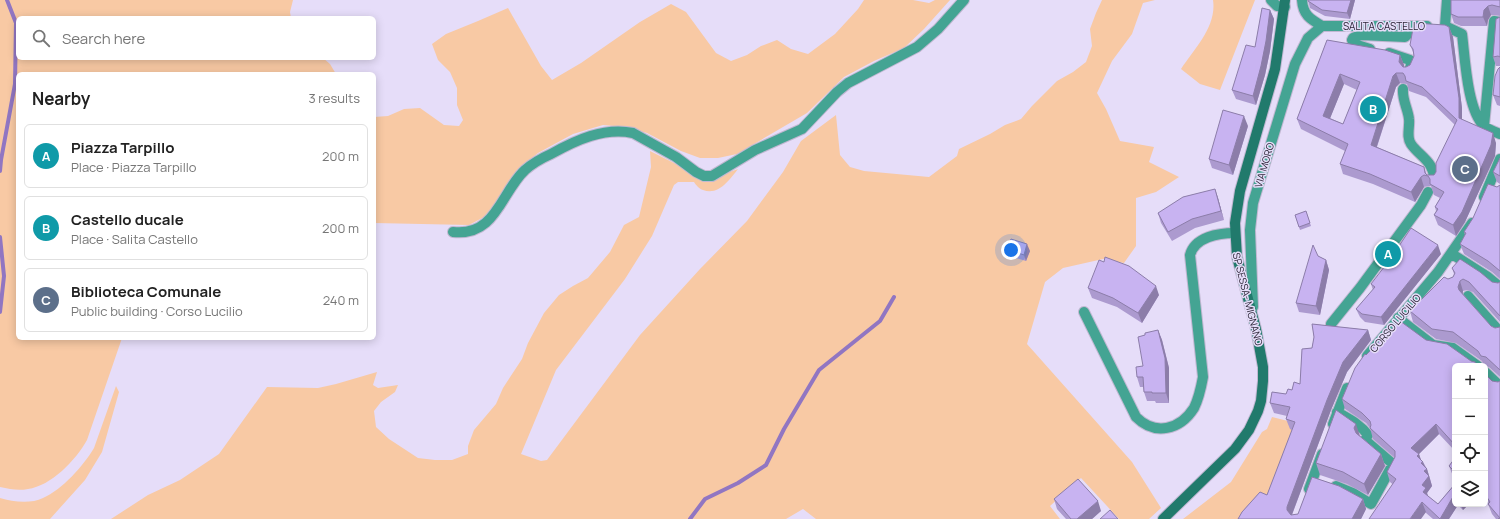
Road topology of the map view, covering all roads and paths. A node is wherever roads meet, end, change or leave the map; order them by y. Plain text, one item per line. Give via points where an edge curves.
1 (964, 0) edge
2 (1271, 0) edge
3 (1302, 0) edge
4 (1447, 0) edge
5 (1285, 3) edge
6 (1500, 22) edge
7 (1322, 26) junction
8 (1410, 26) junction
9 (1445, 26) junction
10 (1409, 71) edge
11 (1500, 72) edge
12 (1488, 74) junction
13 (1403, 89) dead end
14 (1484, 126) junction
15 (1500, 134) edge
16 (1500, 159) edge
17 (1434, 180) edge
18 (1489, 186) junction
19 (1500, 191) edge
20 (1428, 192) edge
21 (453, 232) dead end
22 (1235, 234) junction
23 (1452, 254) junction
24 (1438, 272) junction
25 (1447, 279) edge
26 (1500, 287) edge
27 (1468, 296) dead end
28 (1084, 312) dead end
29 (1253, 317) junction
30 (1398, 318) junction
31 (1331, 324) dead end
32 (1500, 332) edge
33 (1474, 363) edge
34 (1361, 364) edge
35 (1488, 375) edge
36 (1350, 381) edge
37 (1500, 386) edge
38 (1337, 412) junction
39 (1313, 479) junction
40 (1305, 499) edge
41 (1163, 519) edge

1 - 21 street via 927,40 848,83 802,130 755,150 712,176 700,174 633,133 601,134 572,143 533,164 519,176 498,210 484,224 466,232
2 - 5 street via 1277,6
3 - 7 street via 1306,15
4 - 9 street
5 - 22 street, SP SESSA- MIGNANO via 1279,53 1238,201
6 - 12 street via 1494,21
7 - 8 street, SALITA CASTELLO
7 - 29 street, VIA MORO via 1308,38 1295,64 1253,202 1250,230
8 - 9 street, SALITA CASTELLO
8 - 10 street via 1405,37 1356,36 1352,40 1359,46 1410,60
9 - 14 street via 1462,34 1471,102
11 - 12 street
12 - 14 street
13 - 17 street via 1408,111 1410,144 1428,163 1434,173
14 - 15 street
16 - 18 street, CORSO LUCILIO
18 - 19 street
18 - 23 street, CORSO LUCILIO via 1471,225
20 - 31 street via 1421,205
22 - 28 street via 1211,236 1192,248 1190,255 1203,378 1193,408 1177,424 1154,428 1144,425 1136,417
22 - 29 street, SP SESSA- MIGNANO via 1237,257
23 - 24 street, CORSO LUCILIO
23 - 26 street
24 - 25 street
24 - 30 street, CORSO LUCILIO
27 - 32 street
29 - 41 street, SP SESSA- MIGNANO via 1261,350 1263,381 1261,401 1253,422 1232,453
30 - 33 street via 1433,345 1453,348
30 - 34 street, CORSO LUCILIO
35 - 37 street
36 - 38 street
38 - 39 street
38 - 39 street via 1364,430 1368,435 1365,440 1393,464 1371,504 1346,490
39 - 40 street

